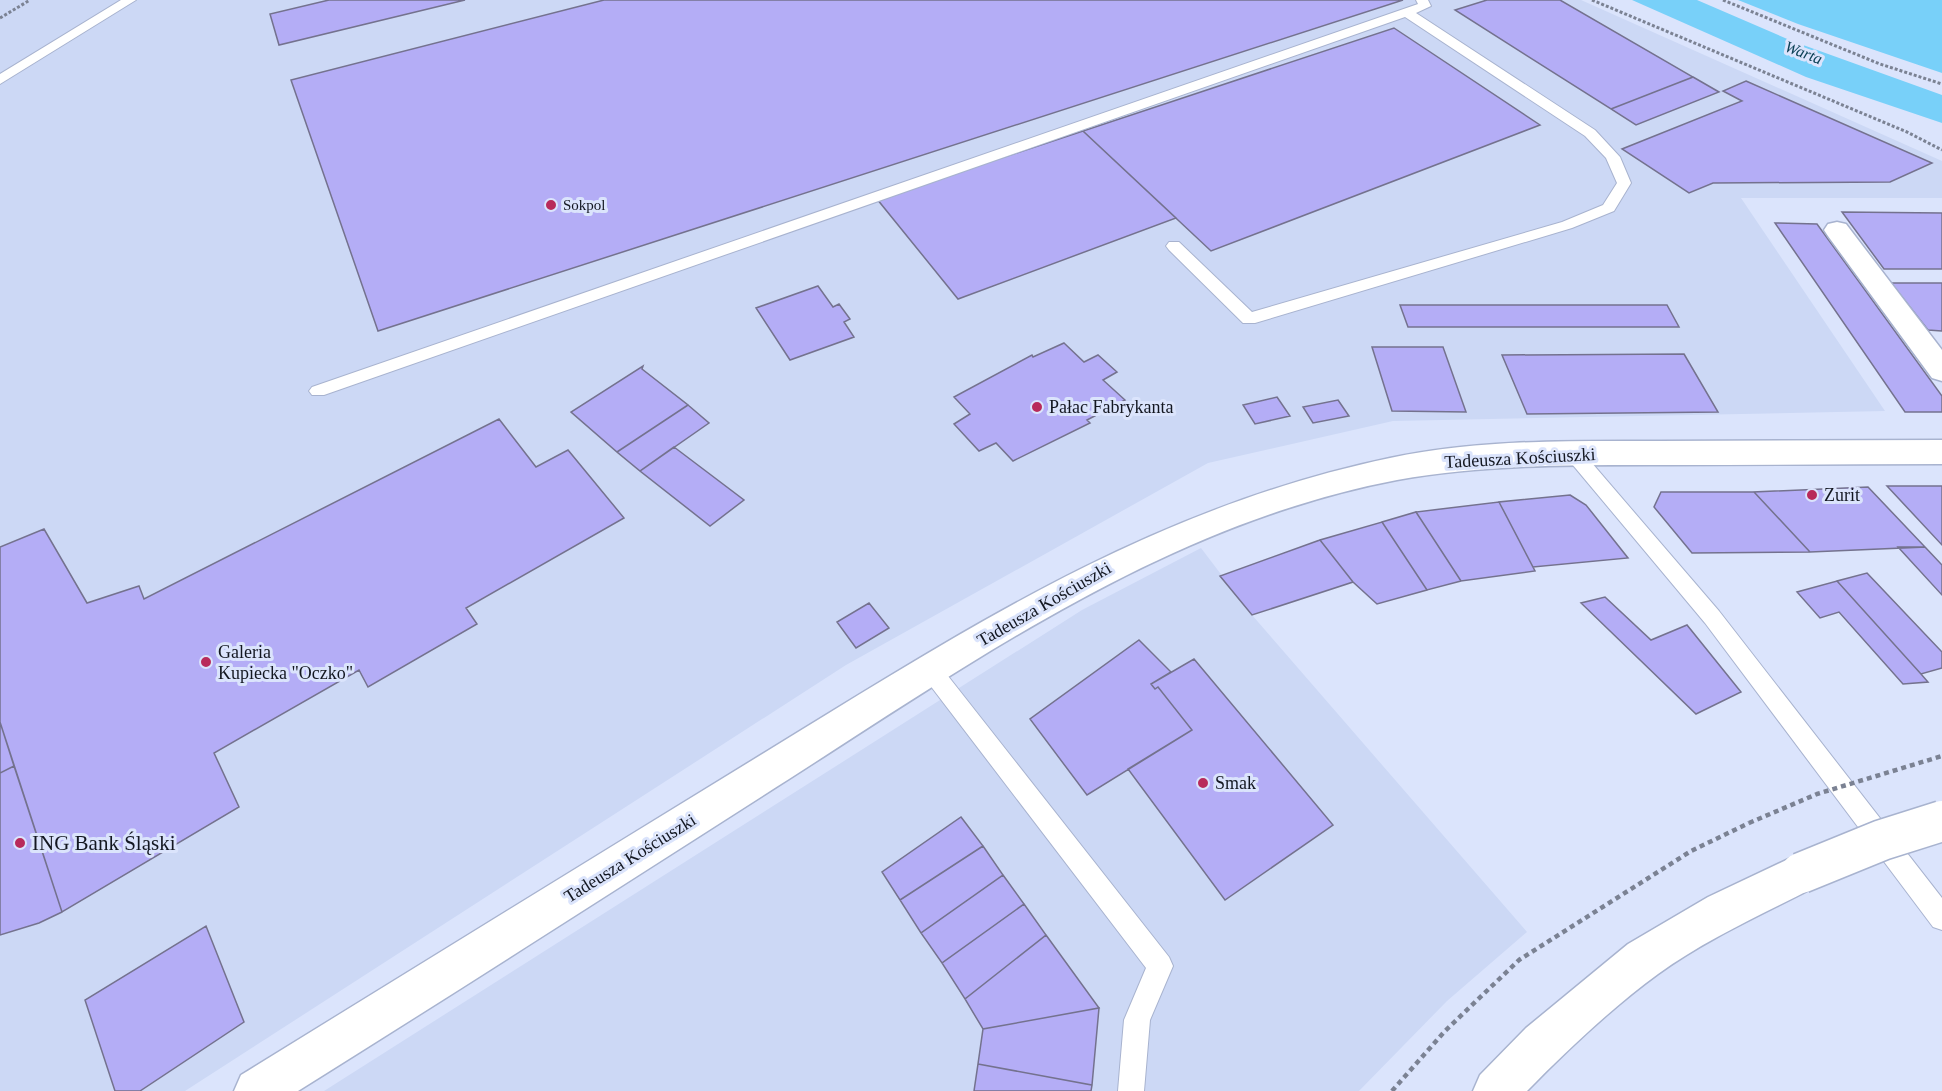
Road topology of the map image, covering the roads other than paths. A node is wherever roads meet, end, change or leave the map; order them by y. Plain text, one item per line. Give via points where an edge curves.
1 (130, 0) edge
2 (1422, 0) edge
3 (1406, 12) junction
4 (0, 80) edge
5 (1837, 230) dead end
6 (1174, 246) dead end
7 (1942, 371) edge
8 (318, 391) dead end
9 (1942, 452) edge
10 (1573, 453) junction
11 (930, 669) junction
12 (1942, 821) edge
13 (1942, 918) edge
14 (257, 1091) edge
15 (1131, 1091) edge
16 (1496, 1091) edge

1 - 4 lane
2 - 3 lane via 1425,6
3 - 6 lane via 1590,133 1613,157 1624,183 1609,208 1567,225 1249,319
3 - 8 lane
5 - 7 street
9 - 10 street, Tadeusza Kościuszki
10 - 11 street, Tadeusza Kościuszki via 1479,457 1395,469 1319,486 1248,508 1108,566
10 - 13 lane via 1712,617
11 - 14 street, Tadeusza Kościuszki
11 - 15 lane via 1160,966 1137,1020
12 - 16 street, bridge via 1801,873 1723,912 1643,959 1542,1044

